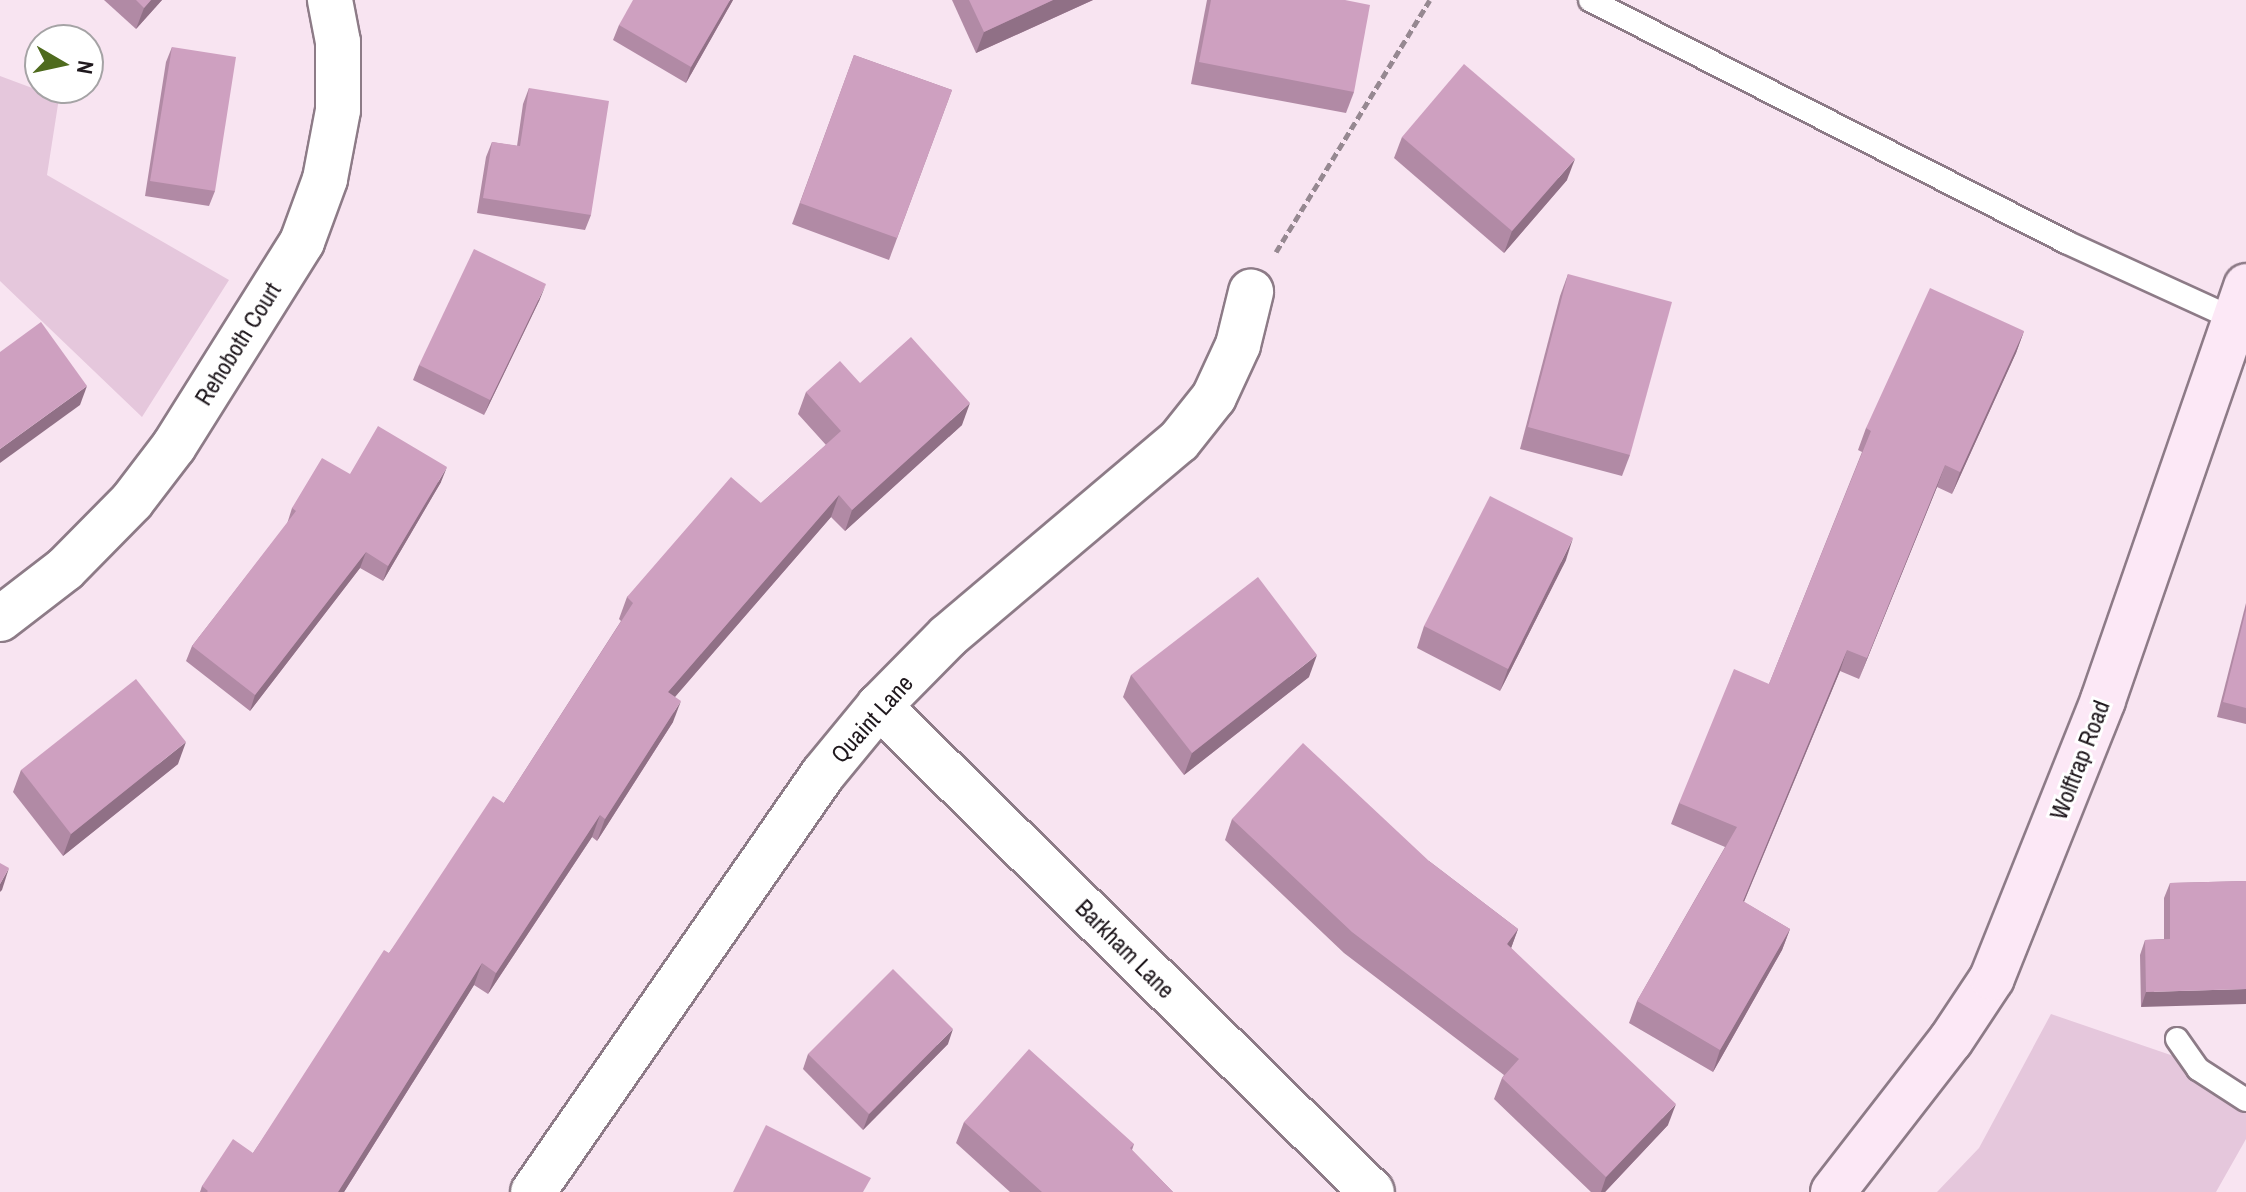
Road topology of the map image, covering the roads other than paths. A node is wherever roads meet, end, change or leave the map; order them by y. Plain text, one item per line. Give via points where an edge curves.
1 (330, 0) edge
2 (1590, 0) edge
3 (1251, 292) road end
4 (2240, 302) edge
5 (0, 619) edge
6 (879, 706) junction
7 (2177, 1039) dead end
8 (2246, 1100) edge
9 (533, 1192) edge
10 (1372, 1192) edge
11 (1833, 1192) edge

1 - 5 street, Rehoboth Court via 338,42 338,110 325,179 302,242 174,446 132,501 65,569
2 - 4 lane via 2066,242
3 - 6 street, Quaint Lane via 1238,345 1214,397 1179,441 948,636
4 - 11 street, Wolftrap Road via 2103,700 1992,978 1951,1040
6 - 9 street, Quaint Lane via 823,774
6 - 10 street, Barkham Lane
7 - 8 lane via 2198,1069

